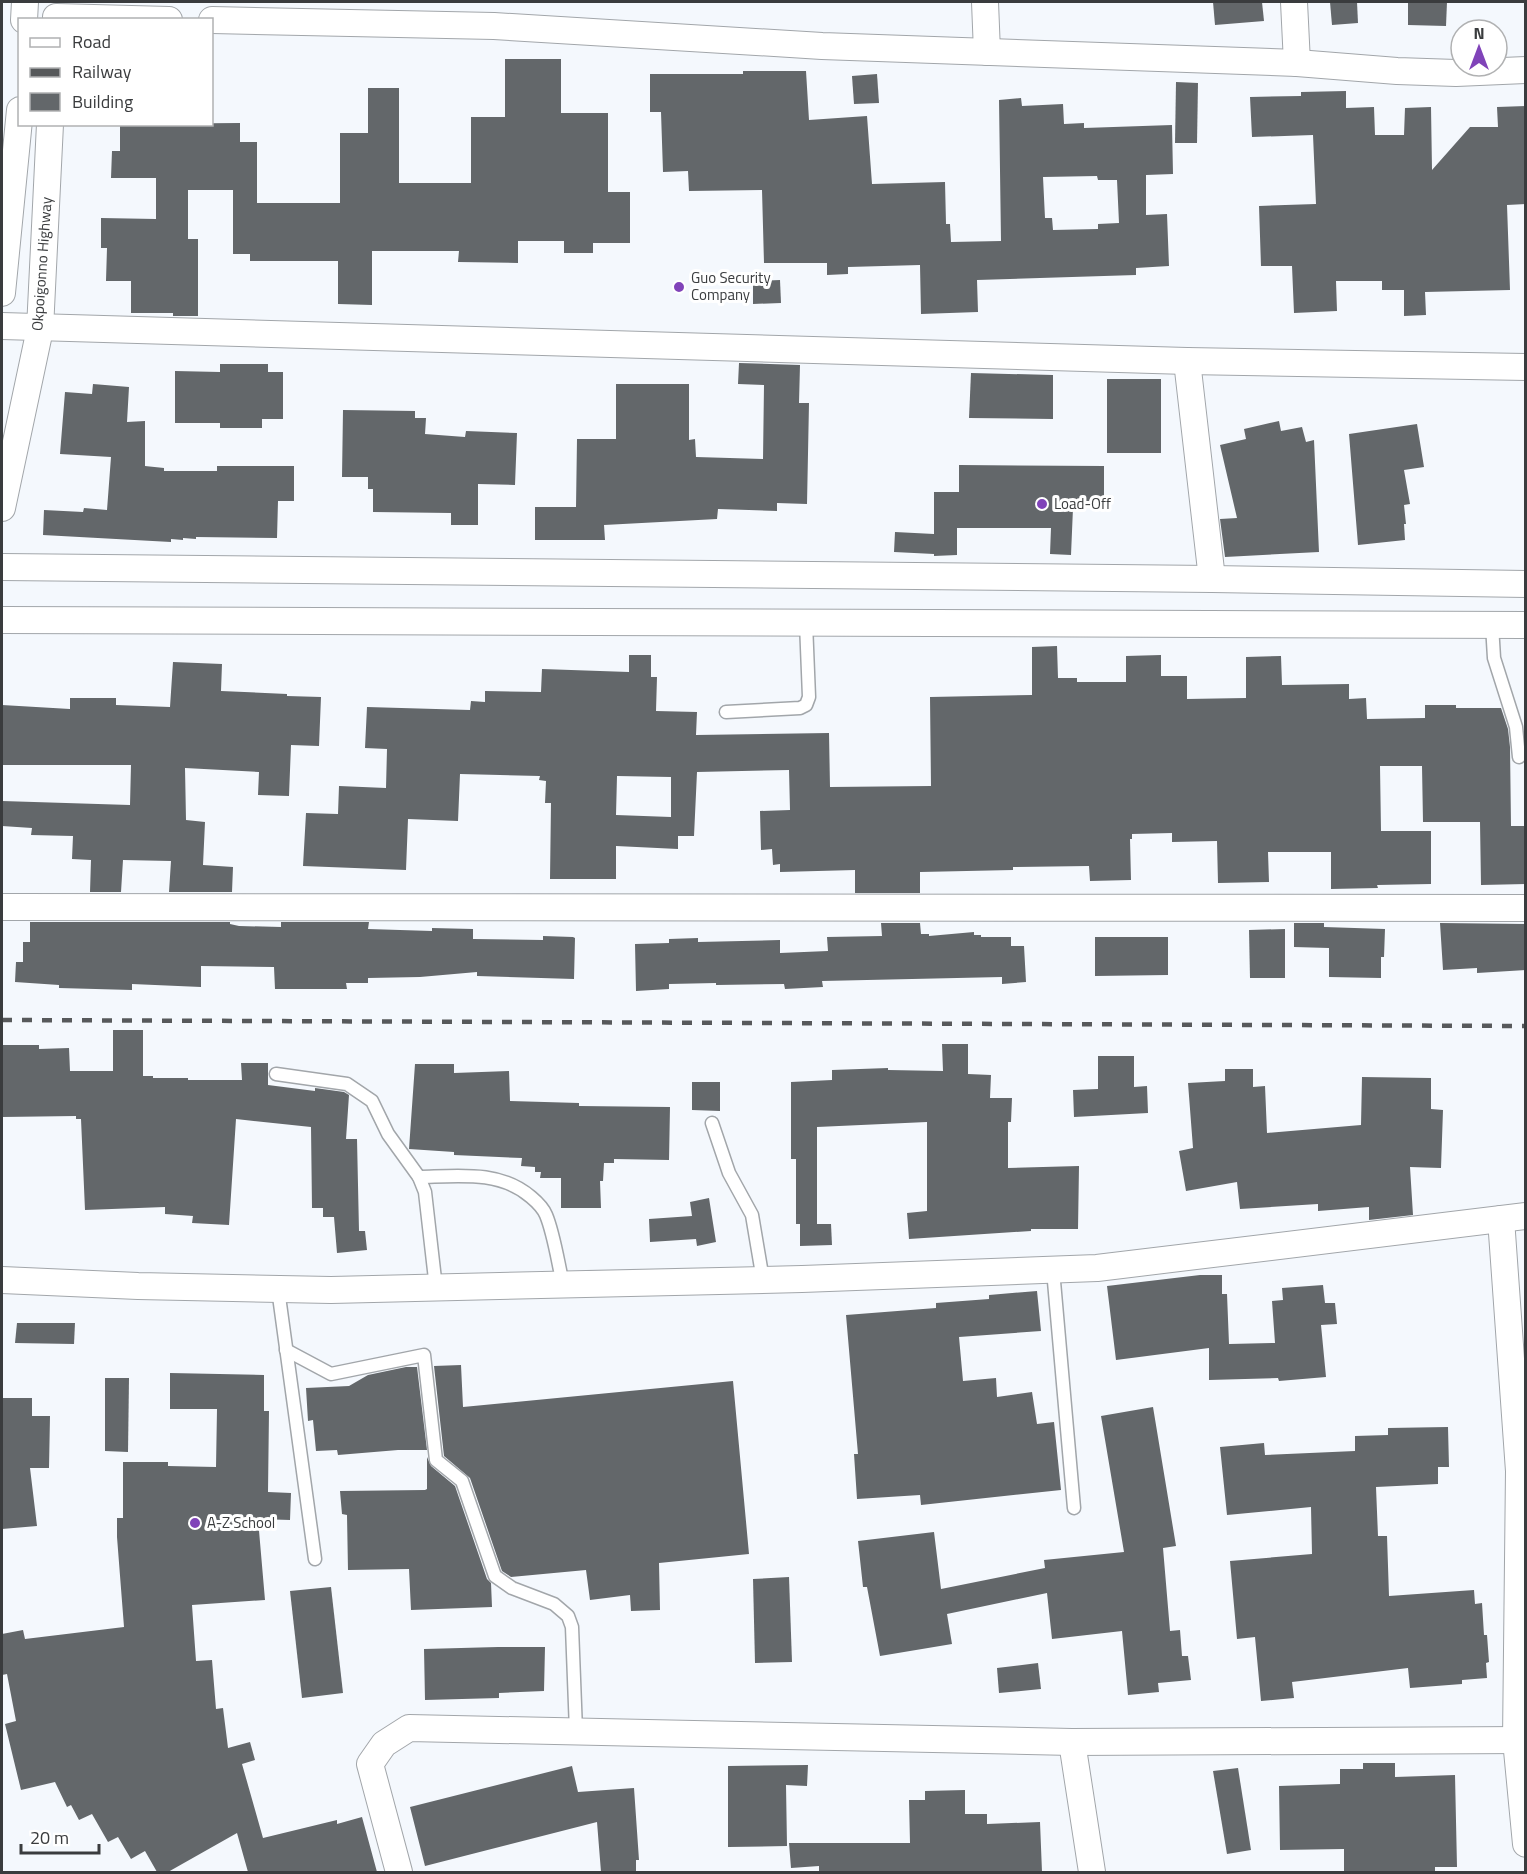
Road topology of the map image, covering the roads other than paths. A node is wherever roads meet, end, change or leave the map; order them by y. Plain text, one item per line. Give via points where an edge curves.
1 (25, 2) edge
2 (985, 2) edge
3 (1294, 2) edge
4 (56, 13) edge
5 (24, 18) edge
6 (137, 18) edge
7 (213, 20) edge
8 (987, 52) junction
9 (1297, 63) junction
10 (1526, 70) edge
11 (18, 126) edge
12 (50, 126) edge
13 (2, 293) edge
14 (2, 326) edge
15 (40, 328) junction
16 (1187, 361) junction
17 (1526, 367) edge
18 (2, 508) edge
19 (2, 567) edge
20 (1212, 579) junction
21 (1526, 584) edge
22 (2, 620) edge
23 (806, 622) junction
24 (1492, 625) junction
25 (1526, 625) edge
26 (726, 712) dead end
27 (1519, 757) dead end
28 (2, 907) edge
29 (1526, 908) edge
30 (276, 1074) dead end
31 (712, 1123) dead end
32 (419, 1177) junction
33 (1513, 1217) edge
34 (1053, 1270) junction
35 (2, 1280) edge
36 (763, 1280) junction
37 (562, 1284) junction
38 (436, 1288) junction
39 (278, 1289) junction
40 (286, 1350) junction
41 (1519, 1360) edge
42 (1074, 1508) dead end
43 (315, 1559) dead end
44 (576, 1731) junction
45 (1521, 1740) edge
46 (1072, 1742) junction
47 (1526, 1844) edge
48 (399, 1872) edge
49 (1092, 1872) edge

1 - 5 street
2 - 8 street
3 - 9 street
4 - 6 street
7 - 8 street via 494,26
8 - 9 street
9 - 10 street via 1456,73
11 - 13 street
12 - 15 street, Okpoigonno Highway
14 - 15 street
15 - 16 street
15 - 18 street, Okpoigonno Highway
16 - 17 street
16 - 20 street
19 - 20 street
20 - 21 street
22 - 23 street
23 - 24 street
23 - 26 lane via 806,705
24 - 25 street
24 - 27 lane via 1494,658 1516,727
28 - 29 street
30 - 32 lane via 347,1084 372,1101 388,1134
31 - 36 lane via 729,1173 752,1215
32 - 37 lane via 483,1176 511,1183 525,1192 546,1215
32 - 38 lane via 425,1192
33 - 34 street via 1097,1268
33 - 41 street
34 - 36 street
34 - 42 lane
35 - 39 street
36 - 37 street
37 - 38 street
38 - 39 street
39 - 40 lane
40 - 43 lane
40 - 44 lane via 331,1374 424,1355 436,1460 462,1481 495,1576 512,1588 554,1604 568,1616 572,1627
41 - 45 street
44 - 46 street
44 - 48 street via 410,1728 384,1744 370,1764
45 - 46 street
45 - 47 street
46 - 49 street

